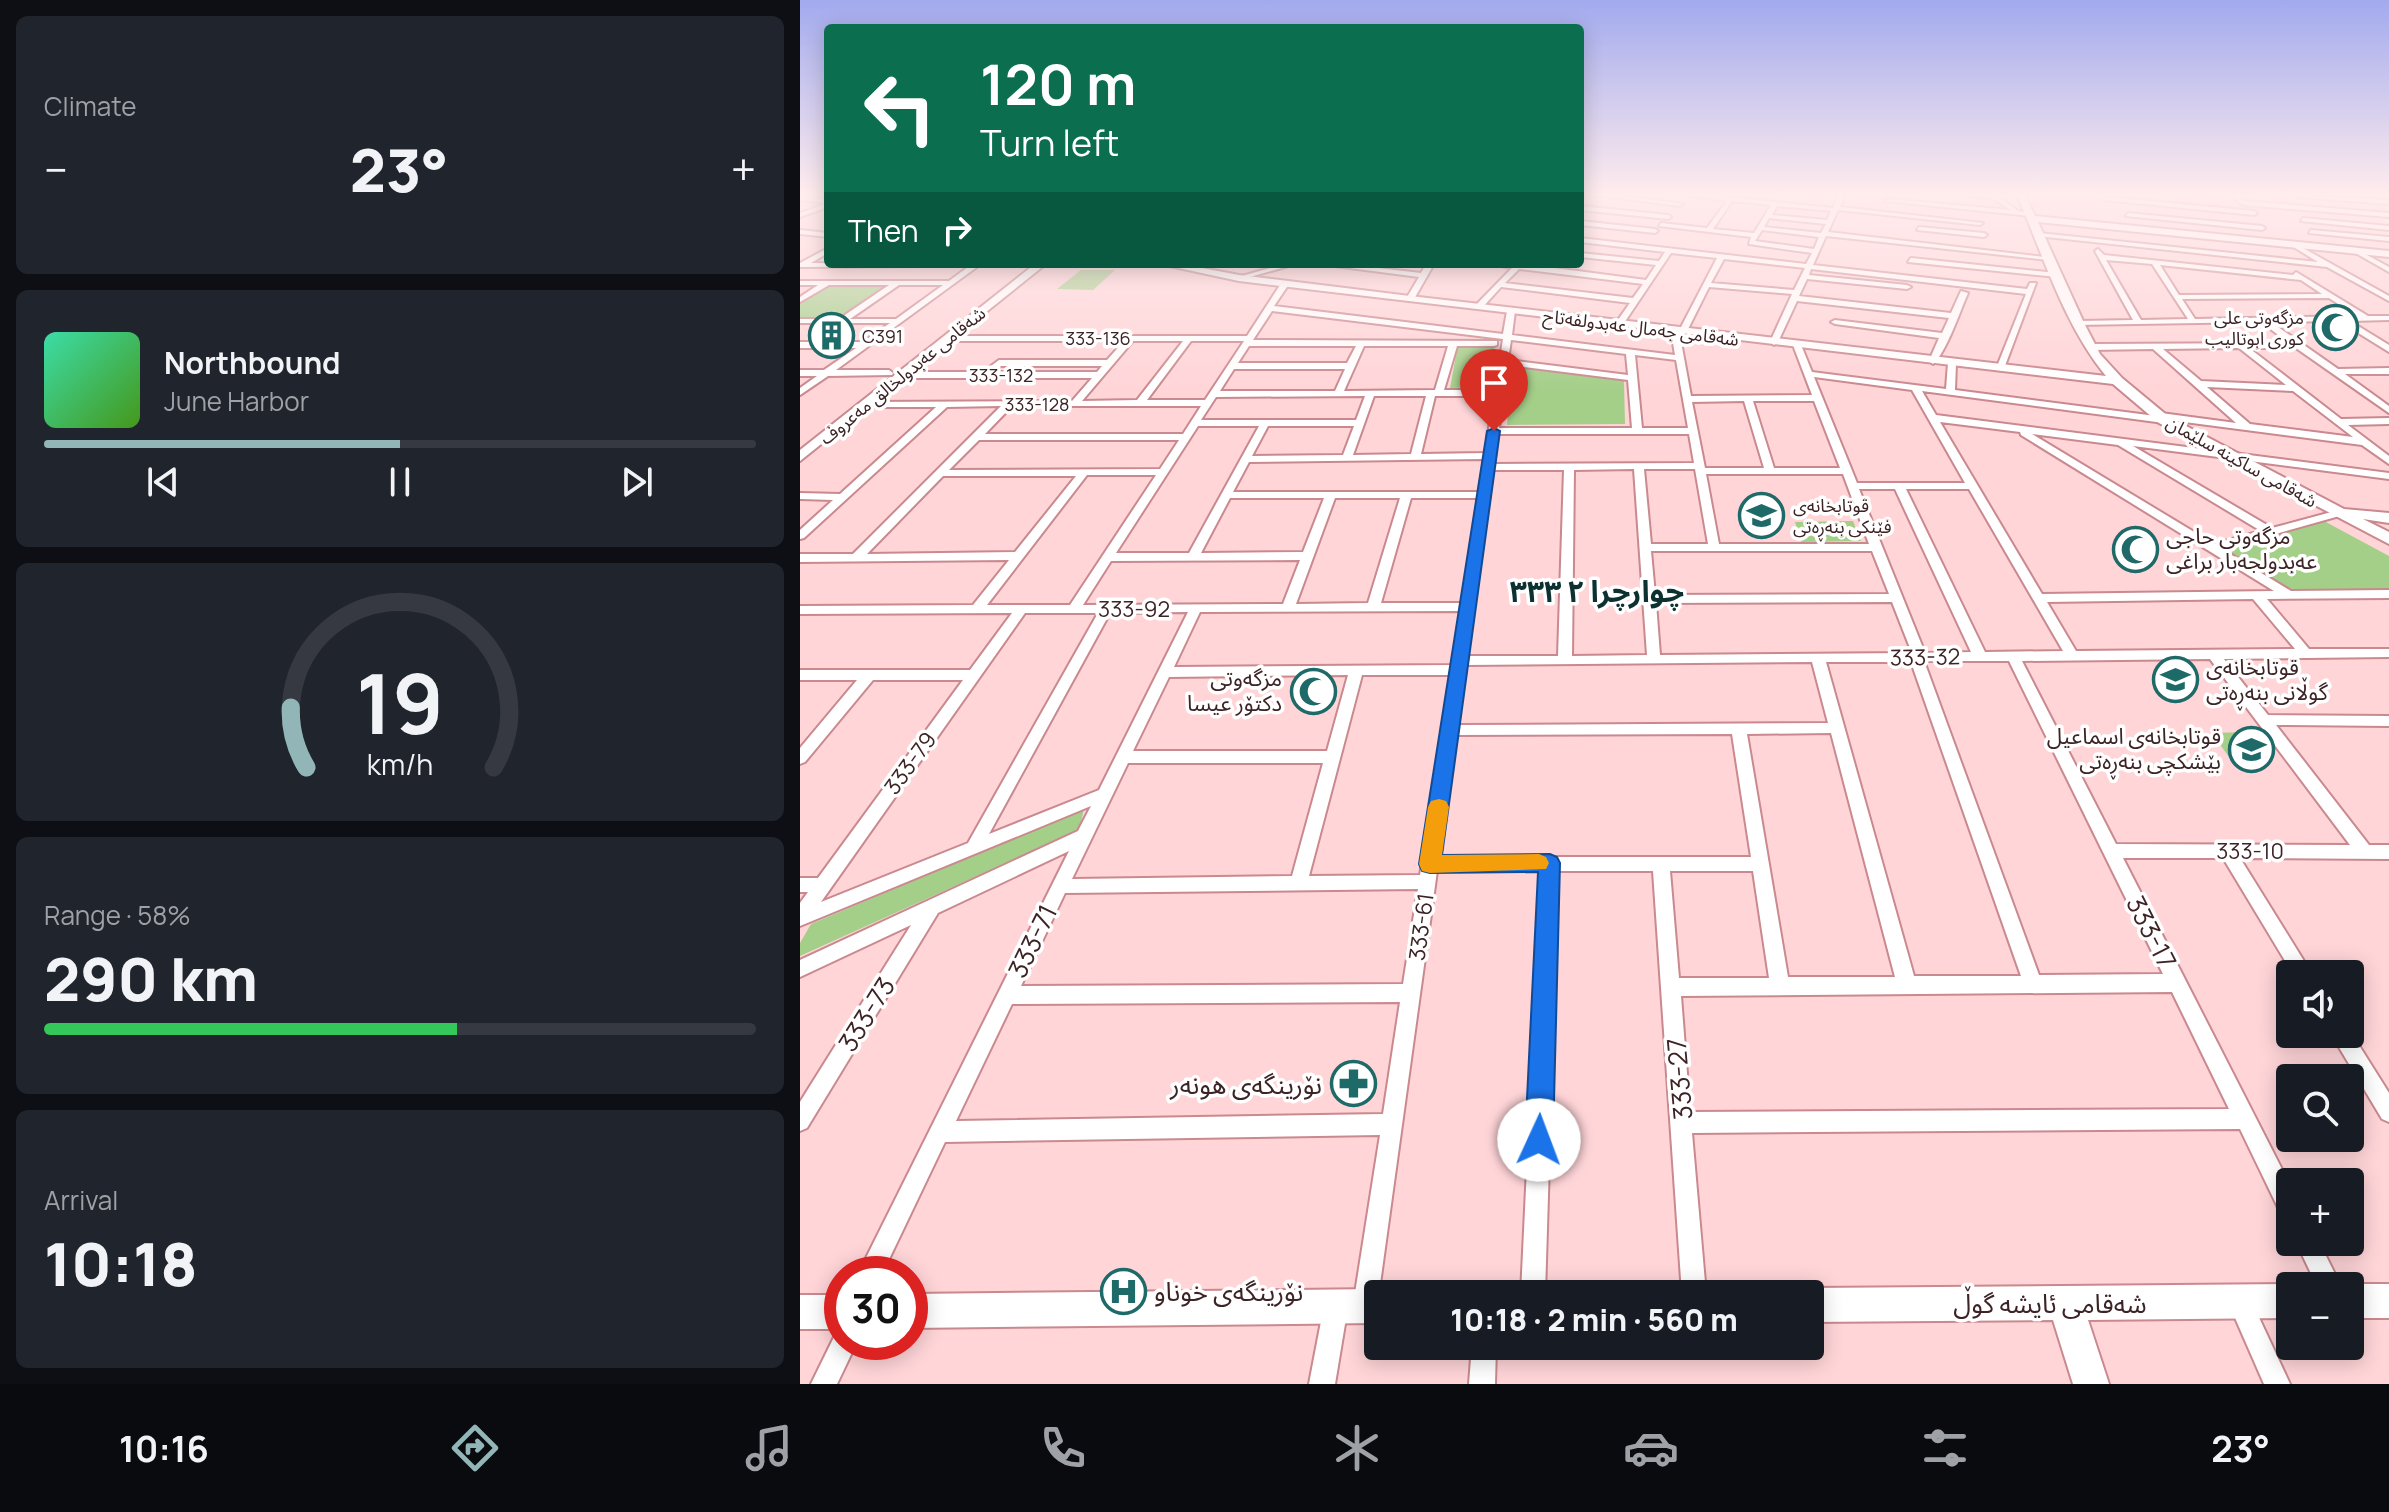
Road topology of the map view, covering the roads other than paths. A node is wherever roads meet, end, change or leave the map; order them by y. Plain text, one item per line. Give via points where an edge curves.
1 (1625, 260) edge
2 (1662, 260) edge
3 (1720, 260) edge
4 (1747, 260) edge
5 (1812, 260) edge
6 (1911, 260) joint
7 (2050, 260) edge
8 (2102, 260) edge
9 (2128, 260) edge
10 (2273, 260) edge
11 (2278, 260) edge
12 (2320, 260) edge
13 (2371, 260) edge
14 (2154, 262) junction
15 (1659, 263) junction
16 (801, 265) edge
17 (824, 265) edge
18 (2330, 265) junction
19 (1809, 267) junction
20 (920, 268) edge
21 (972, 268) edge
22 (1024, 268) edge
23 (1036, 268) edge
24 (1186, 268) edge
25 (1277, 268) edge
26 (1360, 268) edge
27 (1428, 268) edge
28 (1516, 268) edge
29 (1542, 268) edge
30 (2389, 270) edge
31 (2038, 273) junction
32 (1424, 275) junction
33 (2057, 275) junction
34 (1804, 277) junction
35 (1239, 278) junction
36 (1906, 278) junction
37 (2302, 278) junction
38 (1647, 282) junction
39 (800, 283) edge
40 (827, 283) junction
41 (898, 283) junction
42 (951, 283) junction
43 (1285, 284) junction
44 (1500, 285) junction
45 (1707, 285) junction
46 (1964, 293) junction
47 (1796, 295) junction
48 (2029, 296) junction
49 (2332, 296) junction
50 (2178, 297) junction
51 (1410, 299) junction
52 (2389, 299) edge
53 (800, 300) edge
54 (1635, 301) junction
55 (1478, 307) junction
56 (1269, 308) junction
57 (1511, 311) junction
58 (1955, 316) junction
59 (2340, 318) junction
60 (2366, 318) junction
61 (2389, 318) edge
62 (2263, 320) junction
63 (800, 321) edge
64 (841, 321) junction
65 (898, 321) junction
66 (2193, 321) junction
67 (1835, 322) dead end
68 (2138, 322) junction
69 (2078, 323) junction
70 (1619, 324) junction
71 (1679, 331) junction
72 (1946, 336) junction
73 (1131, 338) junction
74 (1189, 338) junction
75 (947, 339) junction
76 (1507, 340) junction
77 (1248, 341) junction
78 (1774, 342) junction
79 (1361, 343) junction
80 (1453, 343) junction
81 (800, 345) edge
82 (864, 345) junction
83 (1797, 345) junction
84 (2240, 345) junction
85 (2298, 345) junction
86 (2155, 346) junction
87 (2091, 347) junction
88 (2389, 349) edge
89 (1630, 352) junction
90 (909, 357) junction
91 (924, 357) junction
92 (1679, 358) junction
93 (1933, 361) junction
94 (1504, 362) junction
95 (1110, 363) junction
96 (1952, 363) junction
97 (1231, 366) junction
98 (1351, 366) junction
99 (2000, 369) junction
100 (2389, 371) edge
101 (2336, 372) junction
102 (800, 373) edge
103 (813, 373) junction
104 (826, 373) junction
105 (896, 374) junction
106 (1808, 374) junction
107 (985, 375) junction
108 (1100, 375) junction
109 (1632, 378) junction
110 (2117, 381) junction
111 (800, 382) edge
112 (2198, 384) junction
113 (1915, 388) junction
114 (2295, 388) junction
115 (800, 392) edge
116 (1950, 392) junction
117 (1435, 393) junction
118 (1499, 393) junction
119 (1338, 394) junction
120 (1370, 394) junction
121 (1210, 398) junction
122 (1818, 398) junction
123 (1687, 399) junction
124 (1748, 399) junction
125 (2383, 401) edge
126 (1075, 403) junction
127 (1140, 403) junction
128 (866, 404) junction
129 (944, 404) junction
130 (1009, 404) junction
131 (2389, 410) edge
132 (1933, 418) junction
133 (2162, 418) junction
134 (2389, 421) edge
135 (2339, 422) junction
136 (1194, 423) junction
137 (1265, 423) junction
138 (1359, 423) junction
139 (2248, 427) junction
140 (2017, 428) junction
141 (1494, 431) junction
142 (1637, 431) junction
143 (1693, 431) junction
144 (976, 437) junction
145 (1186, 437) junction
146 (2116, 441) junction
147 (2365, 442) junction
148 (800, 443) edge
149 (2231, 456) junction
150 (800, 457) edge
151 (1415, 457) junction
152 (1347, 458) junction
153 (1245, 459) junction
154 (2389, 461) edge
155 (1489, 462) junction
156 (1569, 467) junction
157 (1639, 467) junction
158 (1700, 469) junction
159 (1770, 471) junction
160 (1846, 471) junction
161 (1084, 472) junction
162 (1163, 472) junction
163 (941, 473) junction
164 (2389, 476) edge
165 (1852, 486) junction
166 (1899, 486) junction
167 (1973, 486) junction
168 (1226, 495) junction
169 (1484, 495) junction
170 (800, 496) edge
171 (1330, 496) junction
172 (1406, 496) junction
173 (843, 497) junction
174 (2336, 512) junction
175 (2389, 518) edge
176 (2270, 532) junction
177 (800, 536) edge
178 (2389, 539) edge
179 (1714, 547) junction
180 (1877, 547) junction
181 (1646, 548) junction
182 (2213, 548) junction
183 (1019, 556) junction
184 (1193, 556) junction
185 (1307, 556) junction
186 (857, 557) junction
187 (1108, 557) junction
188 (800, 558) edge
189 (2389, 594) edge
190 (2257, 596) junction
191 (2290, 596) junction
192 (1896, 598) junction
193 (2038, 598) junction
194 (1650, 599) junction
195 (1468, 607) junction
196 (1196, 608) junction
197 (1288, 608) junction
198 (1373, 608) junction
199 (977, 609) junction
200 (1021, 609) junction
201 (1074, 609) junction
202 (1106, 609) junction
203 (800, 610) edge
204 (2389, 653) edge
205 (2306, 654) junction
206 (2214, 655) junction
207 (1980, 656) junction
208 (2013, 656) junction
209 (2072, 656) junction
210 (1918, 657) junction
211 (1818, 658) junction
212 (1654, 659) junction
213 (1565, 660) junction
214 (1459, 665) junction
215 (1356, 671) junction
216 (1164, 672) junction
217 (800, 675) edge
218 (869, 675) junction
219 (973, 675) junction
220 (2266, 720) junction
221 (2389, 721) edge
222 (1837, 728) junction
223 (1739, 729) junction
224 (1450, 730) junction
225 (1123, 757) junction
226 (1333, 757) junction
227 (800, 758) edge
228 (1105, 794) junction
229 (1084, 836) junction
230 (975, 845) junction
231 (2111, 851) junction
232 (2227, 851) junction
233 (2364, 851) junction
234 (2389, 852) edge
235 (1550, 863) junction
236 (1661, 863) junction
237 (1761, 864) junction
238 (1429, 873) junction
239 (1298, 884) junction
240 (800, 885) edge
241 (823, 885) junction
242 (1059, 886) junction
243 (932, 907) junction
244 (800, 917) edge
245 (2294, 960) edge
246 (800, 969) edge
247 (2177, 983) junction
248 (2033, 984) junction
249 (1907, 985) junction
250 (1780, 986) junction
251 (1671, 987) junction
252 (1411, 993) junction
253 (1006, 995) junction
254 (2350, 1048) edge
255 (2389, 1112) edge
256 (2245, 1119) junction
257 (800, 1121) edge
258 (1683, 1123) junction
259 (1392, 1124) junction
260 (939, 1132) junction
261 (2276, 1180) edge
262 (879, 1256) edge
263 (1534, 1280) edge
264 (1693, 1280) edge
265 (2276, 1301) edge
266 (2364, 1301) edge
267 (2389, 1301) edge
268 (2240, 1302) junction
269 (2065, 1303) junction
270 (1824, 1305) edge
271 (1360, 1306) edge
272 (928, 1311) edge
273 (800, 1312) edge
274 (824, 1312) edge
275 (836, 1360) edge
276 (1483, 1360) edge
277 (824, 1384) edge
278 (1322, 1384) edge
279 (1482, 1384) edge
280 (2091, 1384) edge
281 (2277, 1384) edge

1 - 15 street
2 - 15 street
3 - 45 street
4 - 19 street
5 - 19 street
6 - 31 street
6 - 36 street
7 - 33 street, شەقامی ساکینە سلێمان
8 - 68 street
9 - 14 street
10 - 37 street
11 - 18 street
12 - 18 street
13 - 30 street
14 - 37 street
14 - 50 street
15 - 38 street
16 - 17 street
18 - 52 street
19 - 34 street
19 - 36 street
20 - 41 street
21 - 42 street
22 - 90 street, شەقامی عەبدولخالق مەعروف
23 - 75 street, شەقامی عەبدولخالق مەعروف
24 - 35 street, شەقامی جەمال عەبدولفەتاح
25 - 35 street
26 - 32 street
27 - 32 street
28 - 44 street
29 - 38 street
31 - 33 street
31 - 48 street
32 - 51 street
33 - 69 street, شەقامی ساکینە سلێمان
34 - 46 street
34 - 47 street
35 - 43 street, شەقامی جەمال عەبدولفەتاح
36 - 48 street
37 - 49 street
38 - 54 street
39 - 40 street
40 - 41 street
40 - 53 street
41 - 42 street
41 - 64 street
42 - 65 street
43 - 51 street, شەقامی جەمال عەبدولفەتاح
43 - 56 street
44 - 54 street
44 - 55 street
45 - 47 street
45 - 71 street
46 - 48 street
46 - 58 street
47 - 58 street
47 - 78 street
48 - 99 street
49 - 50 street
49 - 60 street
50 - 66 street
51 - 55 street, شەقامی جەمال عەبدولفەتاح
54 - 70 street
55 - 57 street, شەقامی جەمال عەبدولفەتاح
56 - 76 street
56 - 77 street
57 - 70 street, شەقامی جەمال عەبدولفەتاح
57 - 76 street, 333-61
58 - 72 street
59 - 60 street
59 - 62 street
59 - 88 street
60 - 61 street
62 - 66 street
62 - 85 street
63 - 64 street
64 - 65 street
65 - 82 street
66 - 68 street
67 - 72 street
68 - 69 street
69 - 87 street, شەقامی ساکینە سلێمان
70 - 71 street, شەقامی جەمال عەبدولفەتاح
71 - 78 street, شەقامی جەمال عەبدولفەتاح
71 - 92 street
72 - 93 street
73 - 74 street, 333-136
73 - 75 street, 333-136
73 - 95 street
74 - 77 street, 333-136
74 - 127 street
75 - 91 street, شەقامی عەبدولخالق مەعروف
76 - 80 street, 333-136
76 - 89 street
76 - 94 street, 333-61
77 - 79 street, 333-136
77 - 97 street
78 - 83 street, شەقامی جەمال عەبدولفەتاح
79 - 80 street, 333-136
79 - 98 street
80 - 117 street
81 - 82 street
82 - 104 street
83 - 93 street, شەقامی جەمال عەبدولفەتاح
83 - 106 street
84 - 85 street
84 - 86 street
84 - 114 street
85 - 101 street
86 - 87 street
86 - 112 street
87 - 110 street, شەقامی ساکینە سلێمان
89 - 92 street
89 - 109 street
90 - 91 street
90 - 105 street, شەقامی عەبدولخالق مەعروف
91 - 105 street, شەقامی عەبدولخالق مەعروف
92 - 123 street
93 - 96 street, شەقامی جەمال عەبدولفەتاح
94 - 109 street
94 - 118 street, 333-61
95 - 107 street via 999,363
95 - 108 street
96 - 99 street, شەقامی جەمال عەبدولفەتاح
96 - 116 street
97 - 98 street
97 - 121 street
98 - 119 street
99 - 110 street, شەقامی جەمال عەبدولفەتاح
100 - 101 street
101 - 125 street
102 - 103 street, 333-132
103 - 104 street, 333-132
103 - 111 street
104 - 105 street, 333-132
104 - 115 street
105 - 107 street, 333-132
105 - 128 street, شەقامی عەبدولخالق مەعروف
105 - 148 street, شەقامی عەبدولخالق مەعروف
106 - 113 street
106 - 122 street
107 - 108 street, 333-132
108 - 126 street
109 - 142 street
110 - 133 street, شەقامی ساکینە سلێمان
112 - 114 street
112 - 139 street
113 - 116 street
113 - 132 street
114 - 135 street
116 - 133 street
117 - 118 street, 333-128
117 - 120 street, 333-128
117 - 151 street
118 - 141 street, 333-61
119 - 120 street, 333-128
119 - 121 street, 333-128
120 - 138 street
121 - 127 street, 333-128
121 - 136 street
122 - 124 street
122 - 160 street
123 - 124 street
123 - 143 street
124 - 159 street
125 - 131 street
126 - 127 street, 333-128
126 - 130 street, 333-128
128 - 129 street, 333-128
128 - 150 street, شەقامی عەبدولخالق مەعروف
129 - 130 street, 333-128
129 - 173 street
130 - 144 street
132 - 140 street
132 - 167 street
133 - 139 street
133 - 149 street, شەقامی ساکینە سلێمان
134 - 135 street
135 - 147 street
136 - 137 street
136 - 145 street
137 - 138 street
137 - 153 street
138 - 152 street
139 - 147 street
140 - 146 street
140 - 182 street
141 - 142 street
141 - 155 street, 333-61
142 - 143 street
143 - 158 street
144 - 145 street
144 - 163 street
145 - 162 street
146 - 149 street
146 - 176 street
147 - 154 street
149 - 164 street
149 - 174 street, شەقامی ساکینە سلێمان
151 - 152 street
151 - 155 street
152 - 153 street
153 - 168 street
155 - 156 street
155 - 169 street, 333-61
156 - 157 street
156 - 213 street
157 - 158 street
157 - 181 street
158 - 159 street
158 - 179 street
159 - 160 street
160 - 165 street
161 - 162 street
161 - 163 street
161 - 183 street
162 - 187 street
163 - 186 street
165 - 166 street
165 - 180 street
166 - 167 street
166 - 207 street
167 - 193 street
168 - 171 street
168 - 184 street
169 - 172 street
169 - 195 street, 333-61
170 - 173 street
171 - 172 street
171 - 185 street
172 - 198 street
173 - 177 street
174 - 175 street
174 - 176 street
174 - 178 street, شەقامی ساکینە سلێمان
176 - 182 street
179 - 180 street
179 - 181 street
180 - 192 street
181 - 194 street
182 - 191 street
183 - 186 street
183 - 199 street
184 - 185 street
184 - 187 street
185 - 197 street
186 - 188 street
187 - 201 street
189 - 191 street
190 - 191 street
190 - 193 street
190 - 205 street
192 - 194 street
192 - 210 street
193 - 209 street
194 - 212 street
195 - 198 street, 333-92
195 - 214 street, 333-61
196 - 197 street, 333-92
196 - 202 street, 333-92
196 - 216 street, 333-71
197 - 198 street, 333-92
199 - 200 street, 333-92
199 - 203 street, 333-92
200 - 201 street, 333-92
200 - 219 street, 333-79
201 - 202 street, 333-92
202 - 230 street
204 - 205 street, 333-32
205 - 206 street, 333-32
206 - 209 street, 333-32
206 - 220 street
207 - 208 street, 333-32
207 - 210 street, 333-32
208 - 209 street, 333-32
208 - 231 street, 333-17
210 - 211 street, 333-32
210 - 248 street
211 - 212 street, 333-32
211 - 222 street
212 - 213 street, 333-32
213 - 214 street, 333-32
214 - 215 street, 333-32
214 - 224 street, 333-61
215 - 216 street, 333-32
215 - 226 street
216 - 225 street, 333-71
217 - 218 street
218 - 219 street
218 - 227 street
219 - 241 street, 333-79
220 - 221 street
220 - 233 street
222 - 223 street
222 - 249 street
223 - 224 street
223 - 237 street
224 - 238 street, 333-61
225 - 226 street
225 - 228 street, 333-71
226 - 239 street
228 - 229 street, 333-71
228 - 230 street
229 - 242 street, 333-71
229 - 243 street
230 - 244 street
231 - 232 street, 333-10
231 - 247 street, 333-17
232 - 233 street, 333-10
232 - 245 street
233 - 234 street, 333-10
235 - 236 street
235 - 238 street
235 - 263 street
236 - 237 street
236 - 251 street, 333-27
237 - 250 street
238 - 239 street
238 - 252 street, 333-61
239 - 242 street
240 - 241 street
241 - 244 street, 333-79
242 - 253 street, 333-71
243 - 246 street
243 - 257 street, 333-73
247 - 248 street
247 - 256 street, 333-17
248 - 249 street
249 - 250 street
250 - 251 street
251 - 258 street, 333-27
252 - 253 street
252 - 259 street, 333-61
253 - 260 street, 333-71
254 - 255 street
256 - 258 street
256 - 261 street, 333-17
258 - 264 street, 333-27
259 - 260 street
259 - 271 street, 333-61
260 - 262 street, 333-71
265 - 268 street, شەقامی ئایشە گوڵ
266 - 267 street
268 - 269 street, شەقامی ئایشە گوڵ
268 - 281 street
269 - 270 street, شەقامی ئایشە گوڵ
269 - 280 street
271 - 272 street
271 - 278 street, 333-61
273 - 274 street
275 - 277 street
276 - 279 street

